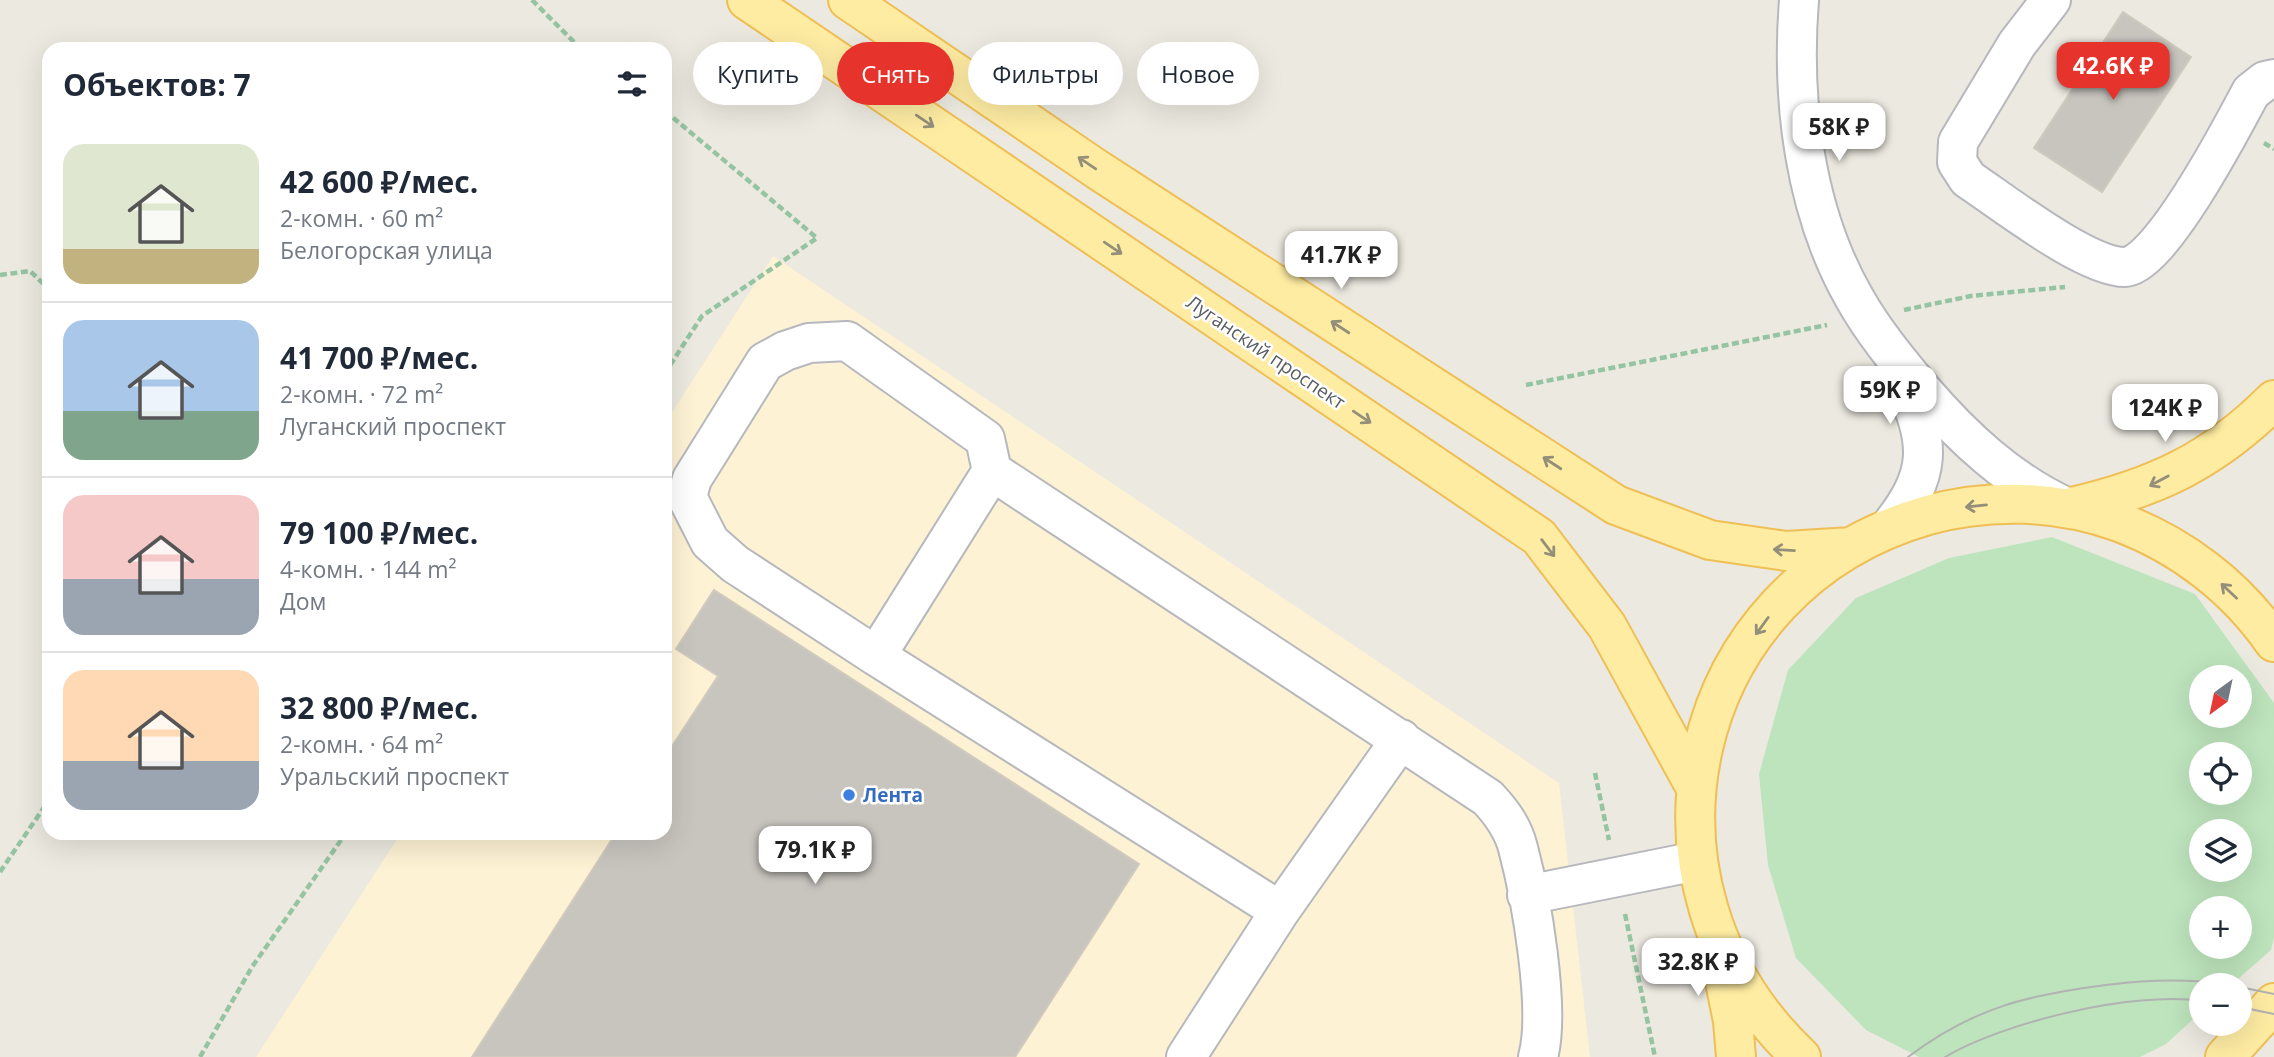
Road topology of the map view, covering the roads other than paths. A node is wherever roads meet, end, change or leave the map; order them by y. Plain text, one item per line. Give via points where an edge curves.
1 (747, 0) edge
2 (848, 0) edge
3 (1799, 0) edge
4 (2051, 0) edge
5 (2274, 79) edge
6 (1875, 330) junction
7 (2274, 400) edge
8 (992, 471) junction
9 (2068, 508) junction
10 (1889, 528) junction
11 (1852, 547) junction
12 (2274, 642) edge
13 (876, 656) junction
14 (1401, 739) junction
15 (1696, 788) junction
16 (1697, 861) junction
17 (1527, 895) junction
18 (1280, 912) junction
19 (1714, 932) junction
20 (2274, 1003) edge
21 (1186, 1057) edge
22 (1538, 1057) edge
23 (1736, 1057) edge
24 (1801, 1057) edge
25 (2225, 1057) edge

1 -> 15 main road, Луганский проспект via 1539,537 1607,626
11 -> 2 main road via 1786,551 1710,540 1616,505 1098,170
3 - 6 street via 1796,81 1812,182 1840,270
4 - 5 street via 1987,91 1958,142 1957,162 1968,180 2106,265 2129,267 2145,257 2176,221 2251,92
6 - 9 street via 1965,437 2032,492
6 - 10 street via 1919,417 1924,440 1921,478
7 -> 9 main road via 2224,443 2150,486
8 - 13 street
8 - 13 street via 985,439 847,341 809,343 765,362 699,467 687,497 710,542 735,564
8 - 14 street
9 -> 10 main road via 2037,504 1966,507
12 -> 9 main road via 2242,602 2183,554 2132,527
10 - 11 main road
11 -> 15 main road via 1786,597 1736,663 1711,720
13 - 18 street
14 - 17 street via 1488,798 1504,816 1518,847
14 - 18 street
15 - 16 main road
16 - 17 street
16 - 19 main road
17 - 22 street via 1543,1007
18 - 21 street
19 - 23 main road via 1734,1021
19 - 24 main road via 1751,1001
20 - 25 main road

